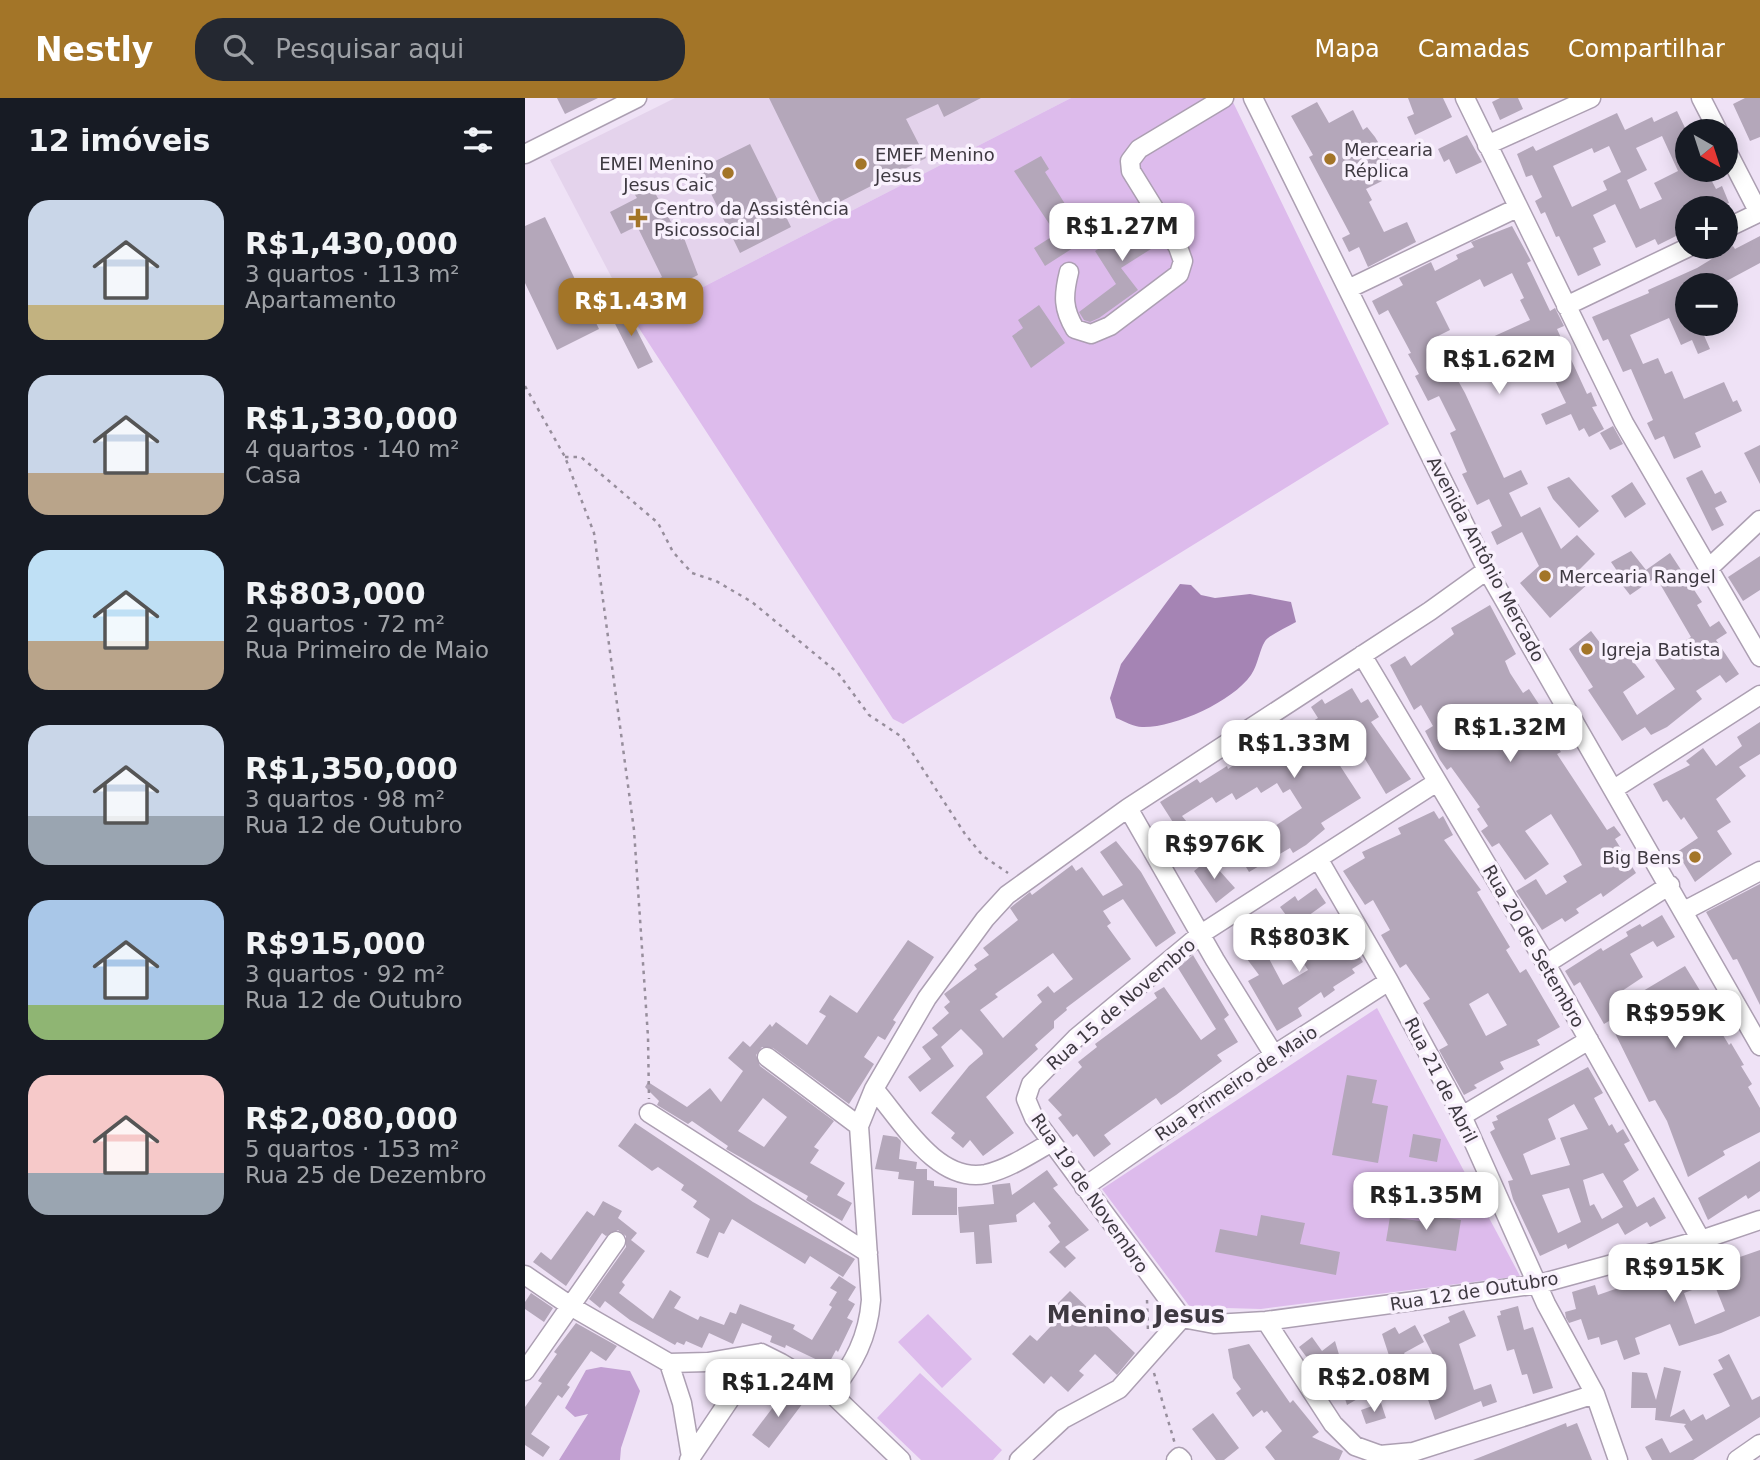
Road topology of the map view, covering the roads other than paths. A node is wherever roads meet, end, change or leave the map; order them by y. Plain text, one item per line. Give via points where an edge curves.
1 (637, 98) edge
2 (1224, 98) edge
3 (1252, 98) edge
4 (1465, 98) edge
5 (1591, 98) edge
6 (1701, 98) edge
7 (1712, 119) edge
8 (1487, 145) junction
9 (525, 154) edge
10 (1738, 172) edge
11 (1517, 208) junction
12 (1759, 213) edge
13 (1738, 223) edge
14 (1675, 254) edge
15 (1069, 272) dead end
16 (1348, 289) junction
17 (1566, 306) junction
18 (1760, 520) edge
19 (1709, 568) junction
20 (1487, 570) junction
21 (1362, 655) junction
22 (1760, 657) edge
23 (1760, 695) edge
24 (1437, 782) junction
25 (1613, 789) junction
26 (1128, 808) junction
27 (1319, 860) junction
28 (1760, 871) edge
29 (1670, 885) junction
30 (1684, 911) junction
31 (1201, 934) junction
32 (1546, 964) junction
33 (1389, 981) junction
34 (1589, 1040) junction
35 (1760, 1046) edge
36 (1274, 1055) junction
37 (767, 1057) dead end
38 (874, 1089) junction
39 (1026, 1099) joint
40 (649, 1113) road end
41 (1462, 1116) junction
42 (859, 1126) junction
43 (1050, 1143) junction
44 (1084, 1187) junction
45 (1760, 1220) edge
46 (1701, 1240) junction
47 (616, 1241) dead end
48 (868, 1253) junction
49 (525, 1275) edge
50 (1538, 1284) junction
51 (572, 1307) junction
52 (1182, 1318) junction
53 (1266, 1321) junction
54 (761, 1353) junction
55 (669, 1363) junction
56 (525, 1371) edge
57 (831, 1393) junction
58 (1595, 1394) junction
59 (1760, 1444) edge
60 (690, 1458) edge
61 (901, 1460) edge
62 (1019, 1460) edge
63 (1618, 1460) edge
64 (1737, 1460) edge

1 - 9 street
2 - 15 street via 1139,149 1130,161 1131,171 1178,247 1183,261 1179,274 1110,326 1091,334 1075,329 1065,312 1063,294
3 - 16 street, Avenida Antônio Mercado
4 - 8 street
5 - 8 street
6 - 7 street
8 - 11 street
10 - 12 street
11 - 16 street
11 - 17 street
12 - 13 street
14 - 17 street
16 - 20 street, Avenida Antônio Mercado
17 - 19 street via 1625,423
18 - 19 street
19 - 22 street
20 - 21 street
20 - 25 street, Avenida Antônio Mercado
21 - 24 street, Rua 20 de Setembro
21 - 26 street
23 - 25 street
24 - 27 street, Rua 15 de Novembro
24 - 32 street, Rua 20 de Setembro
25 - 29 street, Avenida Antônio Mercado
26 - 31 street
26 - 38 street via 1022,883 985,919 927,998
27 - 31 street, Rua 15 de Novembro
27 - 33 street, Rua 21 de Abril
28 - 30 street
29 - 30 street, Avenida Antônio Mercado
29 - 32 street
30 - 35 street, Avenida Antônio Mercado
31 - 36 street
31 - 39 street, Rua 15 de Novembro via 1076,1038 1031,1084
32 - 34 street, Rua 20 de Setembro
33 - 36 street, Rua Primeiro de Maio
33 - 41 street, Rua 21 de Abril
34 - 41 street
34 - 46 street, Rua 20 de Setembro
36 - 44 street, Rua Primeiro de Maio
37 - 42 street
38 - 42 street
38 - 43 street via 938,1162 956,1172 985,1174
39 - 43 street, Rua 19 de Novembro
40 - 48 street
41 - 50 street, Rua 21 de Abril
42 - 48 street
43 - 44 street, Rua 19 de Novembro
44 - 52 street, Rua 19 de Novembro
45 - 46 street, Rua 12 de Outubro
46 - 50 street, Rua 12 de Outubro
47 - 51 street
48 - 57 street via 869,1325 860,1352
49 - 51 street
50 - 53 street, Rua 12 de Outubro
50 - 58 street, Rua 21 de Abril
51 - 55 street
51 - 56 street
52 - 53 street, Rua 12 de Outubro via 1214,1324
52 - 62 street via 1119,1389 1063,1419
53 - 58 street via 1333,1424 1355,1446 1380,1455 1413,1452
54 - 55 street
54 - 57 street
54 - 60 street
55 - 60 street via 683,1403
57 - 61 street
58 - 63 street, Rua 21 de Abril
59 - 64 street

